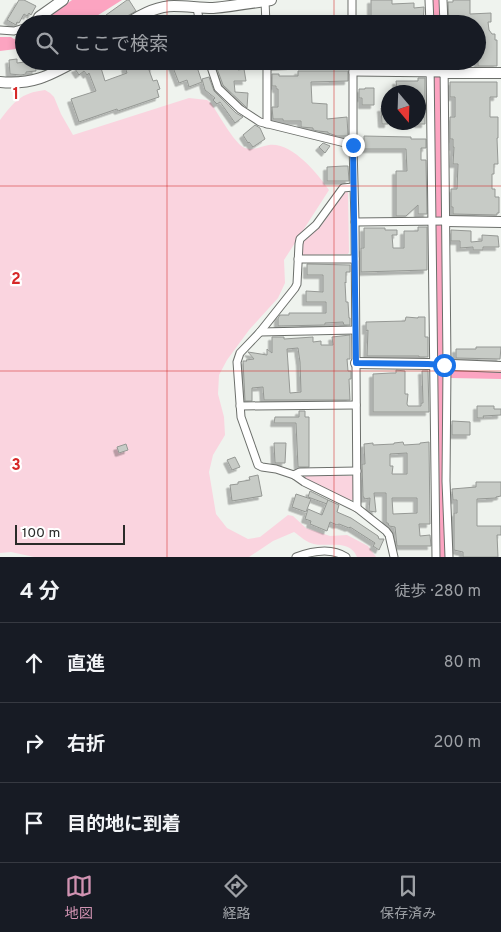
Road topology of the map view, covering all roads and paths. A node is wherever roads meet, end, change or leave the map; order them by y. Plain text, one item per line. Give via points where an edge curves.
1 (63, 0) edge
2 (268, 0) edge
3 (352, 0) edge
4 (430, 0) edge
5 (443, 0) edge
6 (171, 3) edge
7 (198, 8) junction
8 (42, 15) edge
9 (150, 15) edge
10 (199, 15) edge
11 (267, 15) edge
12 (352, 15) edge
13 (430, 15) edge
14 (444, 15) edge
15 (0, 30) edge
16 (15, 31) edge
17 (60, 70) edge
18 (212, 70) edge
19 (267, 70) edge
20 (353, 70) edge
21 (401, 70) edge
22 (435, 70) edge
23 (439, 70) edge
24 (437, 73) junction
25 (501, 73) edge
26 (0, 82) edge
27 (267, 124) junction
28 (353, 145) junction
29 (353, 187) junction
30 (433, 221) junction
31 (355, 222) junction
32 (444, 222) junction
33 (501, 222) edge
34 (298, 259) junction
35 (355, 259) junction
36 (355, 330) junction
37 (260, 332) junction
38 (356, 363) junction
39 (440, 365) junction
40 (501, 366) edge
41 (356, 405) junction
42 (240, 406) junction
43 (357, 471) junction
44 (294, 475) junction
45 (357, 508) junction
46 (296, 557) edge
47 (346, 557) edge
48 (394, 557) edge
49 (436, 557) edge
50 (449, 557) edge

1 - 8 street
2 - 7 street
2 - 11 street
3 - 12 street
4 - 13 street
5 - 14 street
6 - 7 street
6 - 9 street
7 - 10 street
15 - 16 street
17 - 26 street via 33,81
18 - 27 street via 222,94 245,113
19 - 27 street
20 - 28 street
21 - 24 street
22 - 24 street
23 - 24 street
24 - 25 street
24 - 30 street
24 - 32 street
27 - 28 street
28 - 29 street
29 - 31 street
29 - 34 street via 343,188 316,225 300,239
30 - 31 street
30 - 32 street
30 - 39 street
31 - 35 street
32 - 33 street
32 - 39 street
34 - 35 street
34 - 37 street via 295,288
35 - 36 street
36 - 37 street
36 - 38 street
37 - 42 street via 240,353 237,362
38 - 39 street
38 - 41 street
39 - 40 street
39 - 49 street
39 - 50 street
41 - 42 street
41 - 43 street
42 - 44 street via 258,465
43 - 44 street via 300,472
43 - 45 street
44 - 45 street
45 - 48 street via 386,531
46 - 47 street via 311,551 337,551

